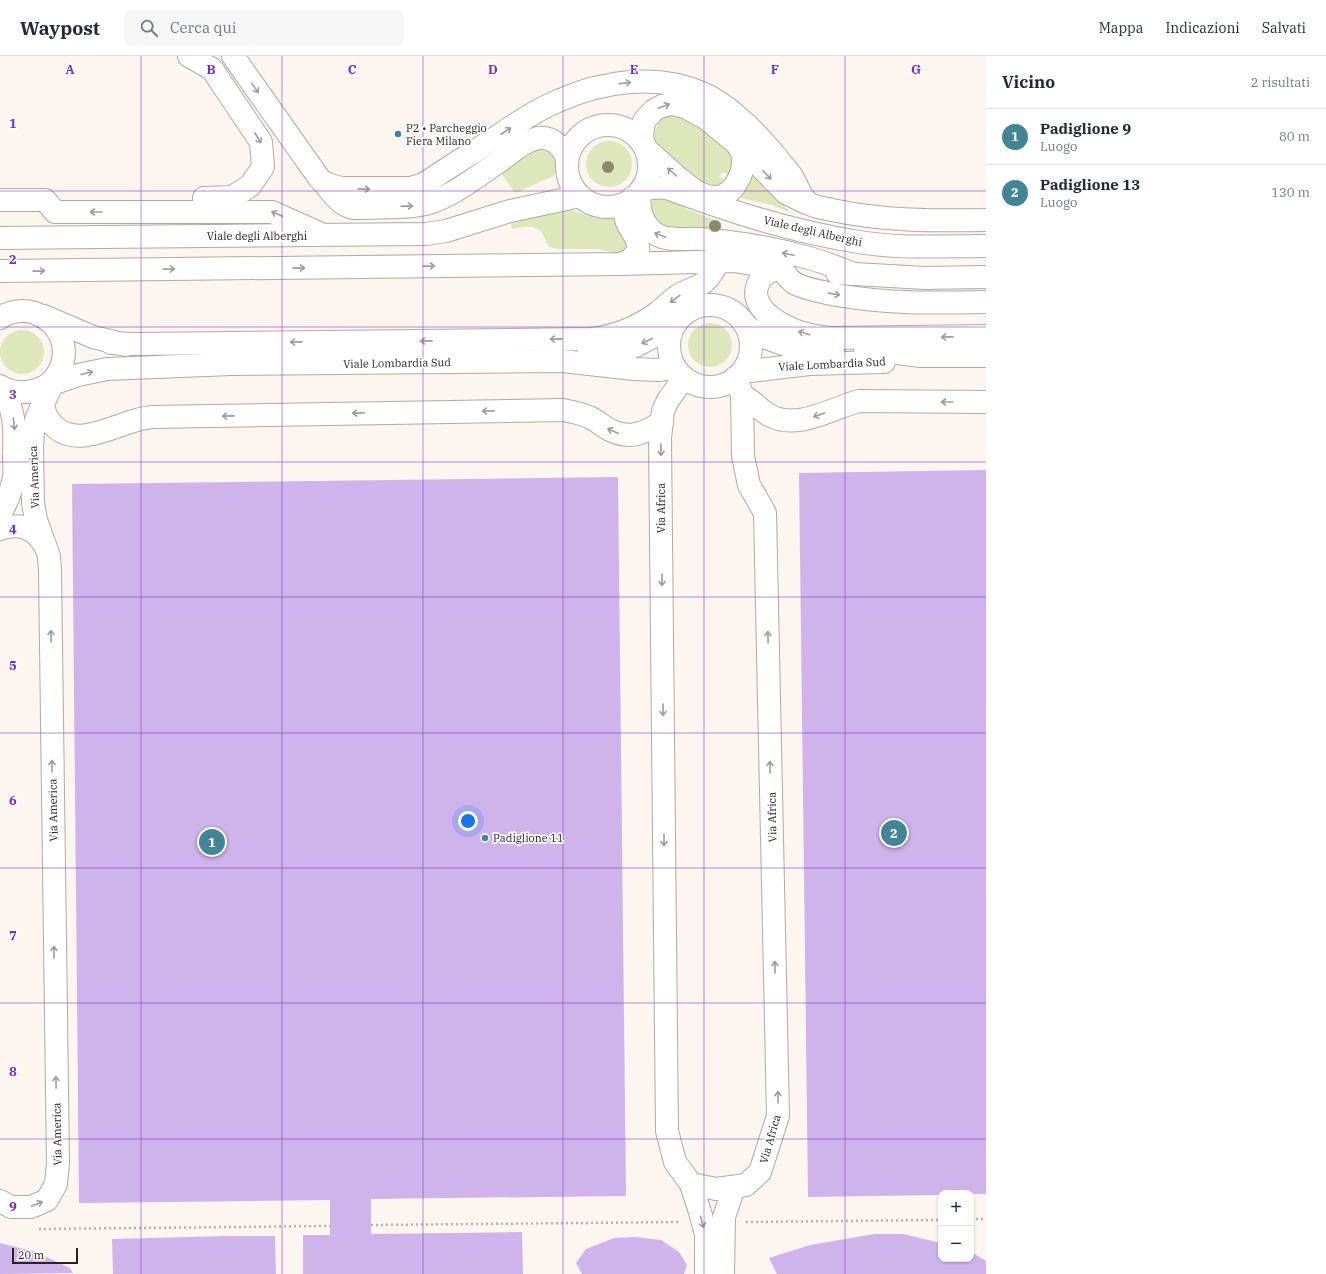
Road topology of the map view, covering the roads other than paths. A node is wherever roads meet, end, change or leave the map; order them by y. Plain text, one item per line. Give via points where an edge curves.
1 (189, 56) edge
2 (232, 56) edge
3 (737, 144) junction
4 (645, 148) junction
5 (572, 178) junction
6 (323, 182) junction
7 (636, 195) junction
8 (706, 199) junction
9 (0, 200) edge
10 (811, 205) junction
11 (135, 212) junction
12 (986, 220) edge
13 (326, 236) junction
14 (0, 238) edge
15 (754, 246) junction
16 (986, 246) edge
17 (719, 261) junction
18 (621, 264) junction
19 (778, 268) junction
20 (0, 271) edge
21 (852, 273) junction
22 (986, 277) edge
23 (986, 302) edge
24 (44, 316) junction
25 (0, 318) edge
26 (679, 319) junction
27 (747, 327) junction
28 (986, 336) edge
29 (111, 342) junction
30 (921, 356) junction
31 (986, 356) edge
32 (562, 361) junction
33 (231, 364) junction
34 (680, 373) junction
35 (740, 381) junction
36 (0, 387) edge
37 (47, 388) junction
38 (986, 402) edge
39 (663, 417) junction
40 (0, 515) edge
41 (0, 529) edge
42 (43, 543) junction
43 (691, 1184) junction
44 (734, 1187) junction
45 (0, 1201) edge
46 (706, 1274) edge
47 (723, 1274) edge

1 -> 11 street via 212,69 249,124 261,142 263,167 250,186 232,197 151,199
2 -> 6 street
4 -> 3 street via 642,137 644,122 654,110 671,104 687,108 707,119
3 - 8 street via 743,157 741,174 728,192 721,196 707,196
3 -> 10 street via 786,193
4 - 5 street via 629,130 602,125 588,129 571,147
4 - 7 street via 649,169 646,181
8 -> 4 street, Viale degli Alberghi
6 -> 5 street via 341,204 353,208 419,206 440,198 478,176 521,145 537,138 556,143 564,152
5 - 7 street via 590,203 601,206 613,206
5 - 13 street, Viale degli Alberghi via 510,211 446,231 426,234
6 -> 10 street via 342,188 418,186 529,116 558,101 610,84 653,81 692,89 723,105 756,133
7 - 8 street, Viale degli Alberghi via 648,188 658,187
15 -> 7 street via 720,241 663,238 646,224
7 - 18 street via 627,206 625,217 638,241 638,252
8 - 16 street, Viale degli Alberghi via 731,211 860,242
11 -> 9 street via 55,212 45,200
10 - 12 street via 846,213 898,219
13 -> 11 street via 272,212
13 - 14 street, Viale degli Alberghi
15 - 17 street via 740,247
21 -> 15 street via 809,258
17 - 18 street
17 - 19 street
17 -> 29 street via 702,284 676,298 638,325 592,339 134,344
20 -> 18 street
19 - 21 street via 806,272
19 -> 23 street via 797,284 822,292 861,299 913,303
28 -> 19 street via 831,338 802,333 767,314 757,301 756,288 762,277
21 - 22 street via 891,277
24 - 25 street, Viale Lombardia Sud via 31,311 17,311
24 - 29 street, Viale Lombardia Sud via 92,337
24 - 37 street, Via America via 62,337 64,351 62,364
26 - 27 street via 689,311 715,305 739,316
26 -> 32 street, Viale Lombardia Sud via 660,334 635,346
26 - 34 street via 672,330 669,343 670,356
27 - 30 street, Viale Lombardia Sud via 769,339 809,350 881,351
27 - 35 street via 751,338 751,350
29 - 33 street, Viale Lombardia Sud
30 - 31 street, Viale Lombardia Sud
30 - 35 street, Viale Lombardia Sud via 883,362 809,364
32 - 33 street, Viale Lombardia Sud
32 - 34 street, Viale Lombardia Sud
37 -> 33 street, Viale Lombardia Sud via 78,375 107,369
34 - 35 street via 696,385 710,387
34 - 39 street
38 -> 35 street via 859,401 807,419 782,419 770,416
44 -> 35 street, Via Africa via 746,1185 760,1172 778,1116 765,513 749,485 743,456
36 - 37 street, Viale Lombardia Sud via 16,392
36 -> 40 street via 10,403 14,433 14,477
39 -> 37 street via 648,431 630,435 611,431 581,413 563,410 152,417 80,435 60,431 45,415
37 - 42 street, Via America via 33,431 32,446 33,502
39 -> 43 street, Via Africa via 660,438 667,1131 675,1162
41 - 42 street via 9,527 32,530
45 -> 42 street, Via America via 11,1207 31,1207 47,1200 56,1184 58,1163 50,571 49,556
43 - 44 street, Via Africa via 716,1189
43 -> 46 street via 706,1234
44 - 47 street via 724,1217

